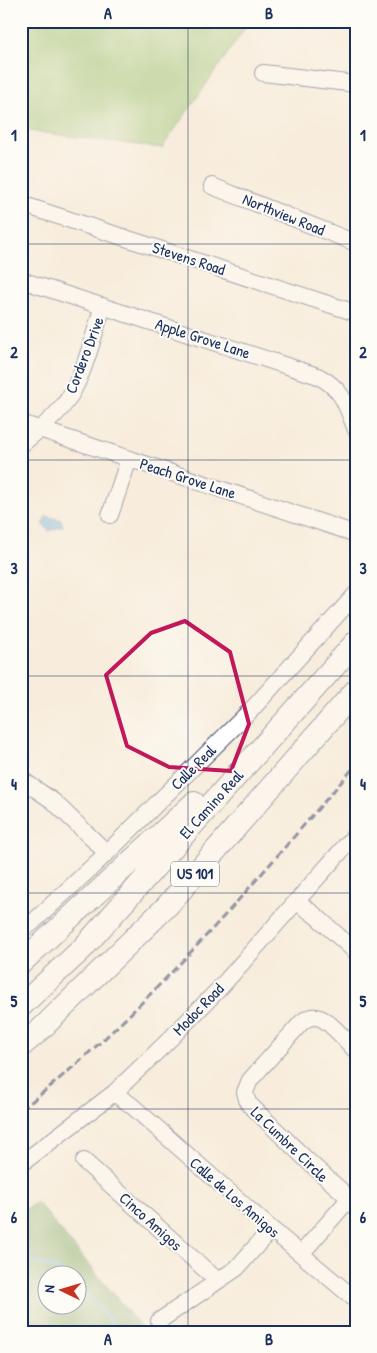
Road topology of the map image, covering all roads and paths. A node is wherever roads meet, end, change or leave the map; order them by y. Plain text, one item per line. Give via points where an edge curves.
1 (263, 73) dead end
2 (356, 84) edge
3 (212, 186) dead end
4 (21, 204) edge
5 (356, 243) edge
6 (21, 280) edge
7 (103, 306) junction
8 (356, 313) edge
9 (21, 423) edge
10 (42, 429) junction
11 (356, 430) edge
12 (21, 445) edge
13 (129, 459) junction
14 (110, 515) dead end
15 (356, 534) edge
16 (356, 594) edge
17 (356, 642) edge
18 (356, 690) edge
19 (240, 771) junction
20 (21, 779) edge
21 (356, 834) edge
22 (106, 853) junction
23 (296, 901) junction
24 (21, 930) edge
25 (356, 952) edge
26 (21, 963) edge
27 (21, 1006) edge
28 (21, 1046) edge
29 (356, 1051) edge
30 (114, 1093) junction
31 (84, 1161) dead end
32 (21, 1164) edge
33 (352, 1202) edge
34 (271, 1229) junction
35 (301, 1254) junction
36 (218, 1281) junction
37 (356, 1300) edge
38 (159, 1320) dead end

1 - 2 street
3 - 5 street, Northview Road
4 - 8 street, Stevens Road
6 - 7 street, Apple Grove Lane
7 - 10 street, Cordero Drive via 74,390
7 - 11 street, Apple Grove Lane via 318,376 344,397
9 - 10 street, Peach Grove Lane
10 - 12 street, Cordero Drive
10 - 13 street, Peach Grove Lane
13 - 14 street
13 - 15 street, Peach Grove Lane
16 - 22 street, Calle Real via 253,708
17 - 19 highway, El Camino Real / US 101
18 - 28 highway, El Camino Real / US 101 via 167,906
19 - 26 highway via 196,802
19 - 27 highway, El Camino Real / US 101 via 82,949
20 - 22 street via 53,801
21 - 23 street, Modoc Road
22 - 24 street, Calle Real
23 - 25 street
23 - 30 street, Modoc Road via 219,989
29 - 33 street, La Cumbre Circle via 325,1020 314,1016 308,1018 250,1080 245,1092 248,1104
30 - 32 street, Modoc Road
30 - 34 street, Calle de Los Amigos
31 - 36 street, Cinco Amigos
33 - 35 street, La Cumbre Circle
34 - 35 street, Calle de Los Amigos
34 - 36 street via 237,1268
35 - 37 street, Calle de Los Amigos
36 - 38 street

